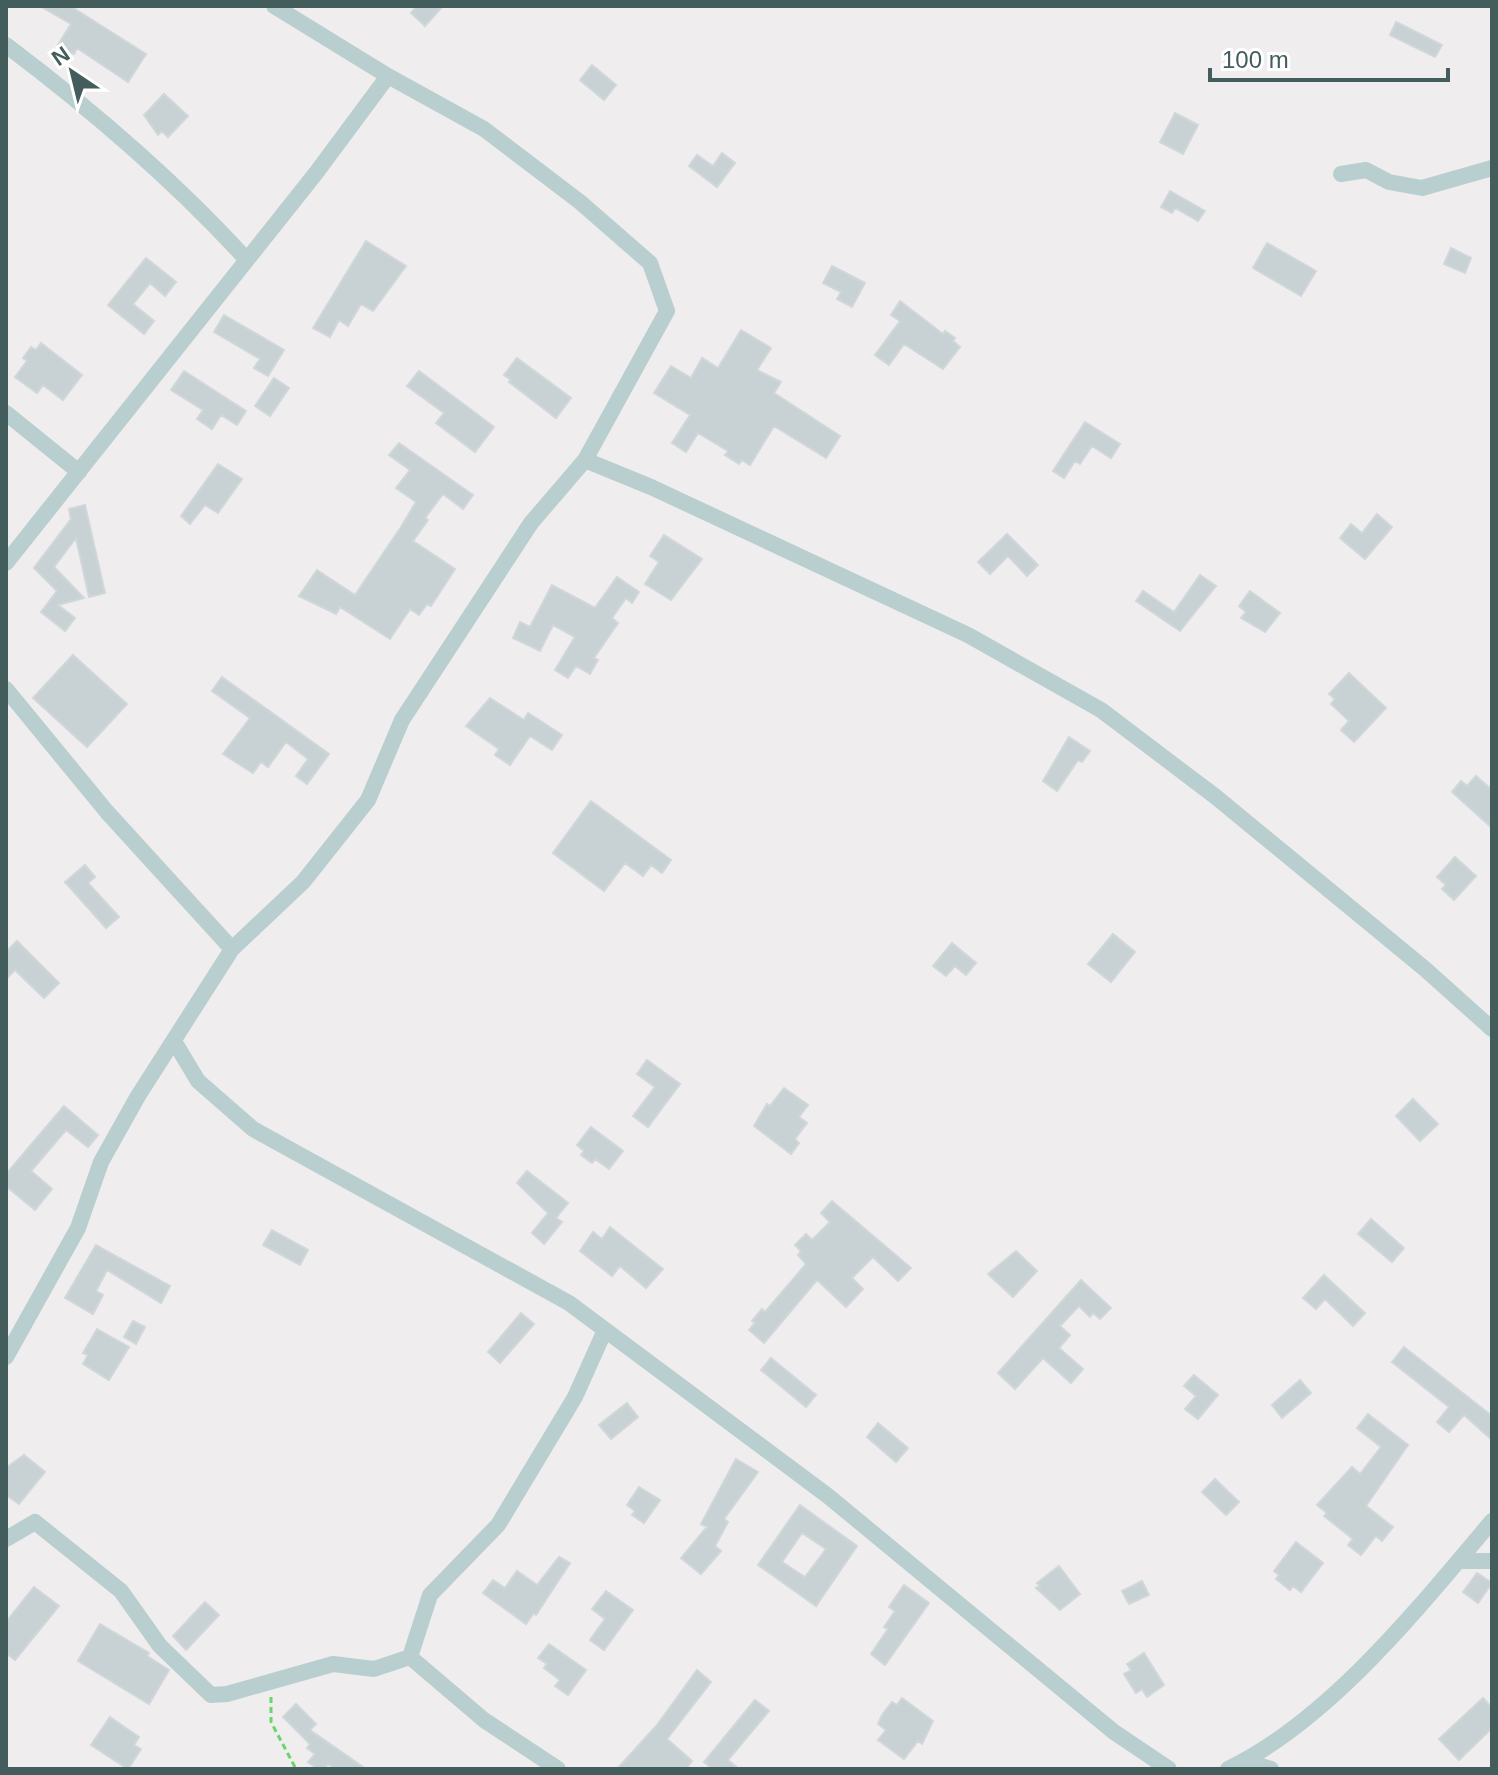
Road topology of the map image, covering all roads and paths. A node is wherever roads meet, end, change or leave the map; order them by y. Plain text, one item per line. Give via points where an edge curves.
1 (274, 6) edge
2 (6, 45) edge
3 (388, 76) junction
4 (1492, 168) edge
5 (1341, 174) dead end
6 (245, 258) junction
7 (6, 413) edge
8 (585, 460) junction
9 (79, 472) junction
10 (6, 563) edge
11 (6, 689) edge
12 (232, 949) junction
13 (1492, 1029) edge
14 (174, 1041) junction
15 (605, 1330) junction
16 (6, 1357) edge
17 (1492, 1521) edge
18 (6, 1539) edge
19 (1458, 1561) junction
20 (1492, 1561) edge
21 (410, 1657) junction
22 (271, 1681) junction
23 (1245, 1761) junction
24 (296, 1769) edge
25 (558, 1769) edge
26 (1169, 1769) edge
27 (1228, 1769) edge
28 (1271, 1769) edge

1 - 3 street
2 - 6 street via 138,150
3 - 6 street
3 - 8 street via 484,129 650,263 667,311
4 - 5 street via 1422,188 1389,182 1366,170
6 - 9 street
7 - 9 street
8 - 12 street via 485,588 402,720 368,800 303,882
8 - 13 street via 968,635 1101,710 1216,797
9 - 10 street
11 - 12 street via 107,812
12 - 14 street
14 - 15 street via 198,1081 253,1129 476,1248
14 - 16 street via 101,1162 78,1228
15 - 21 street via 575,1397 498,1525 430,1595
15 - 26 street via 828,1496 1114,1732
17 - 19 street
18 - 22 street via 35,1522 121,1591 160,1646 211,1695
19 - 20 street
19 - 23 street via 1337,1691 1285,1736
21 - 22 street via 374,1669 333,1664
21 - 25 street via 484,1720
22 - 24 path via 271,1722
23 - 27 street
23 - 28 street

